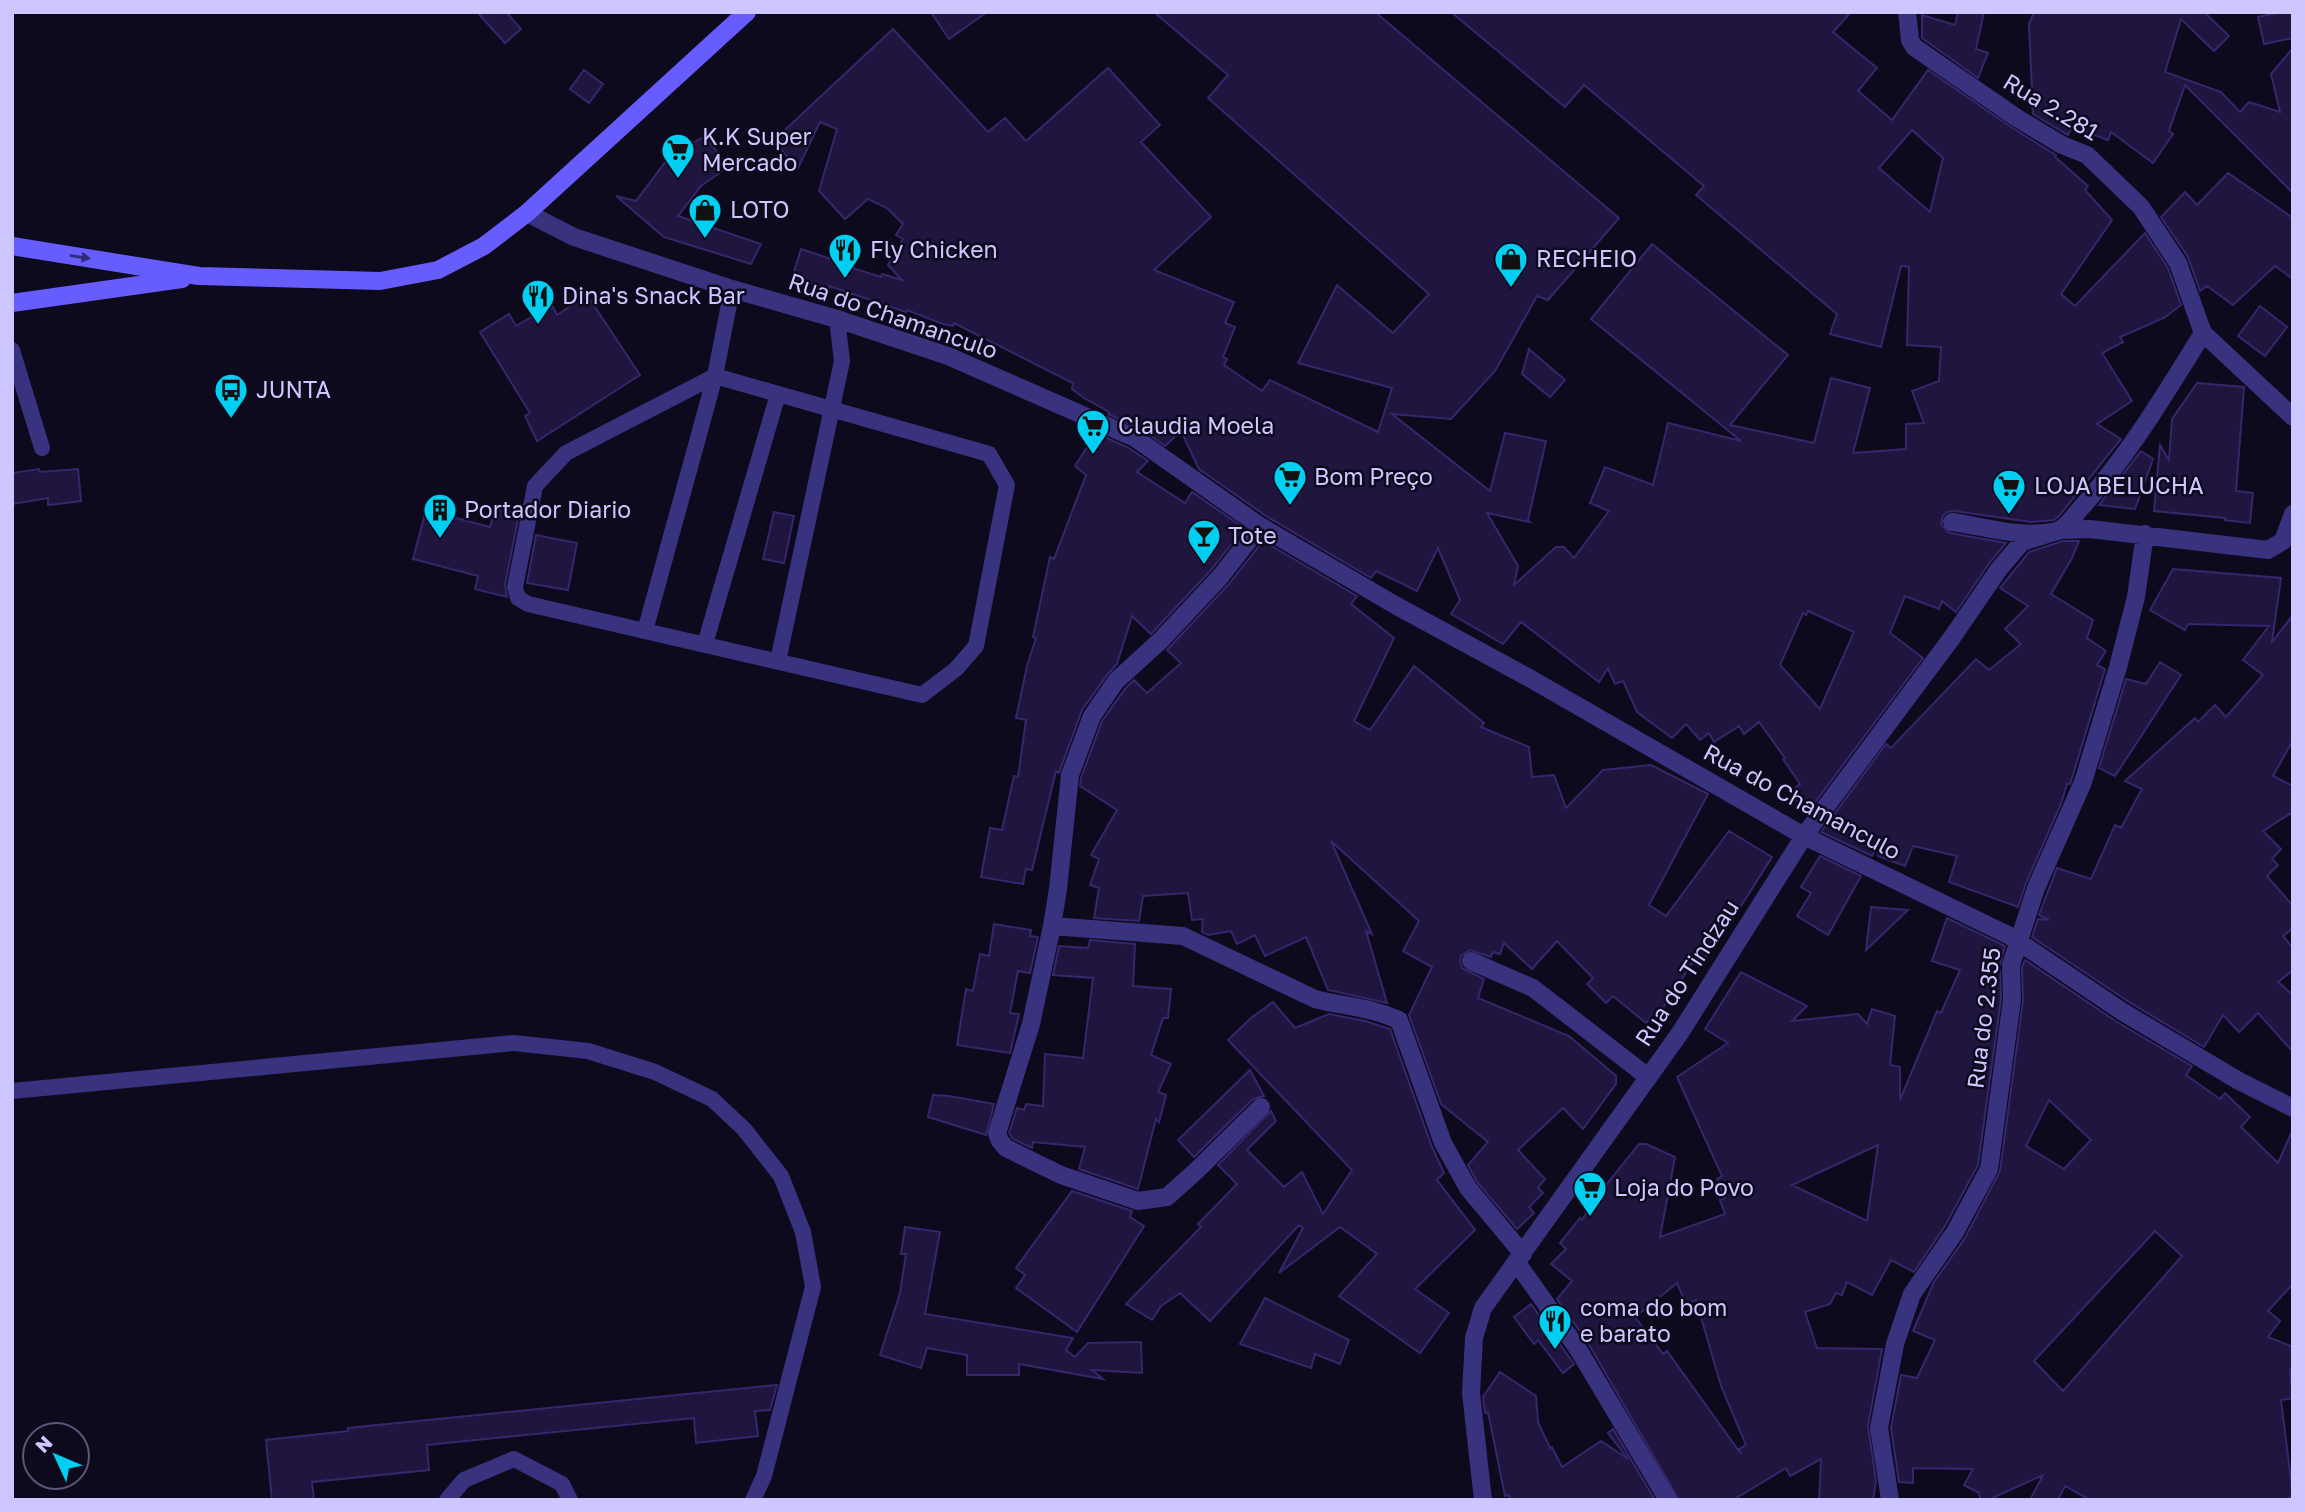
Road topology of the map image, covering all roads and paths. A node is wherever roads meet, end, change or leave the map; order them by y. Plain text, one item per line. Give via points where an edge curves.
1 (747, 12) edge
2 (1907, 12) edge
3 (527, 213) junction
4 (12, 246) edge
5 (199, 276) junction
6 (732, 289) junction
7 (12, 303) edge
8 (837, 319) junction
9 (2203, 332) junction
10 (12, 350) edge
11 (715, 376) junction
12 (778, 394) junction
13 (833, 410) junction
14 (2293, 417) edge
15 (42, 448) dead end
16 (2293, 514) edge
17 (1951, 522) dead end
18 (1260, 526) junction
19 (2062, 530) junction
20 (2145, 534) junction
21 (645, 631) junction
22 (705, 645) junction
23 (778, 662) junction
24 (1804, 836) junction
25 (1052, 926) junction
26 (2018, 941) junction
27 (1471, 961) dead end
28 (1648, 1077) junction
29 (12, 1091) edge
30 (1261, 1107) dead end
31 (2293, 1108) edge
32 (1520, 1258) junction
33 (447, 1500) edge
34 (570, 1500) edge
35 (752, 1500) edge
36 (1483, 1500) edge
37 (1668, 1500) edge
38 (1890, 1500) edge

1 - 3 street
2 - 9 street, Rua 2.281 via 1914,47 2017,118 2087,155 2141,207 2178,263
3 - 5 street via 484,246 438,270 380,281
3 - 6 street, Rua do Chamanculo via 574,237
4 -> 5 street
5 - 7 street
6 - 8 street, Rua do Chamanculo
6 - 11 lane
8 - 13 lane via 842,362
8 - 18 street, Rua do Chamanculo via 948,356 1135,438
9 - 14 street, Rua 2.281
9 - 19 street via 2129,448
10 - 15 lane
11 - 12 lane
11 - 21 lane
11 - 21 lane via 566,453 535,486 515,587 518,598
12 - 13 lane
12 - 22 lane
13 - 23 lane
13 - 23 lane via 989,454 1007,485 976,646 956,669 922,695
16 - 20 street via 2283,541 2268,550
17 - 19 street via 2029,535
18 - 24 street, Rua do Chamanculo
18 - 25 street via 1161,640 1116,681 1092,716 1070,775
19 - 20 street, Rua do Tindzau
19 - 24 street, Rua do Tindzau via 2022,542 2014,551
20 - 26 street, Rua do 2.355 via 2136,597 2118,667 2082,782
21 - 22 lane
22 - 23 lane
24 - 26 street, Rua do Chamanculo
24 - 28 street, Rua do Tindzau
25 - 30 street via 1031,1024 997,1133 1006,1148 1061,1175 1138,1201 1167,1197
25 - 32 street via 1183,936 1315,999 1365,1007 1399,1020 1443,1143 1468,1188
26 - 31 street, Rua do Chamanculo via 2123,1012
26 - 38 street, Rua do 2.355 via 2011,965 2012,1000 1989,1169 1955,1232 1912,1294 1895,1344 1879,1429
27 - 28 street via 1533,988
28 - 32 street, Rua do Tindzau
29 - 35 lane via 514,1043 588,1051 655,1072 712,1099 744,1129 781,1176 803,1232 813,1287 764,1476
32 - 36 street, Rua do Tindzau via 1483,1308 1474,1338 1471,1394
32 - 37 street
33 - 34 lane via 464,1480 514,1459 562,1484

